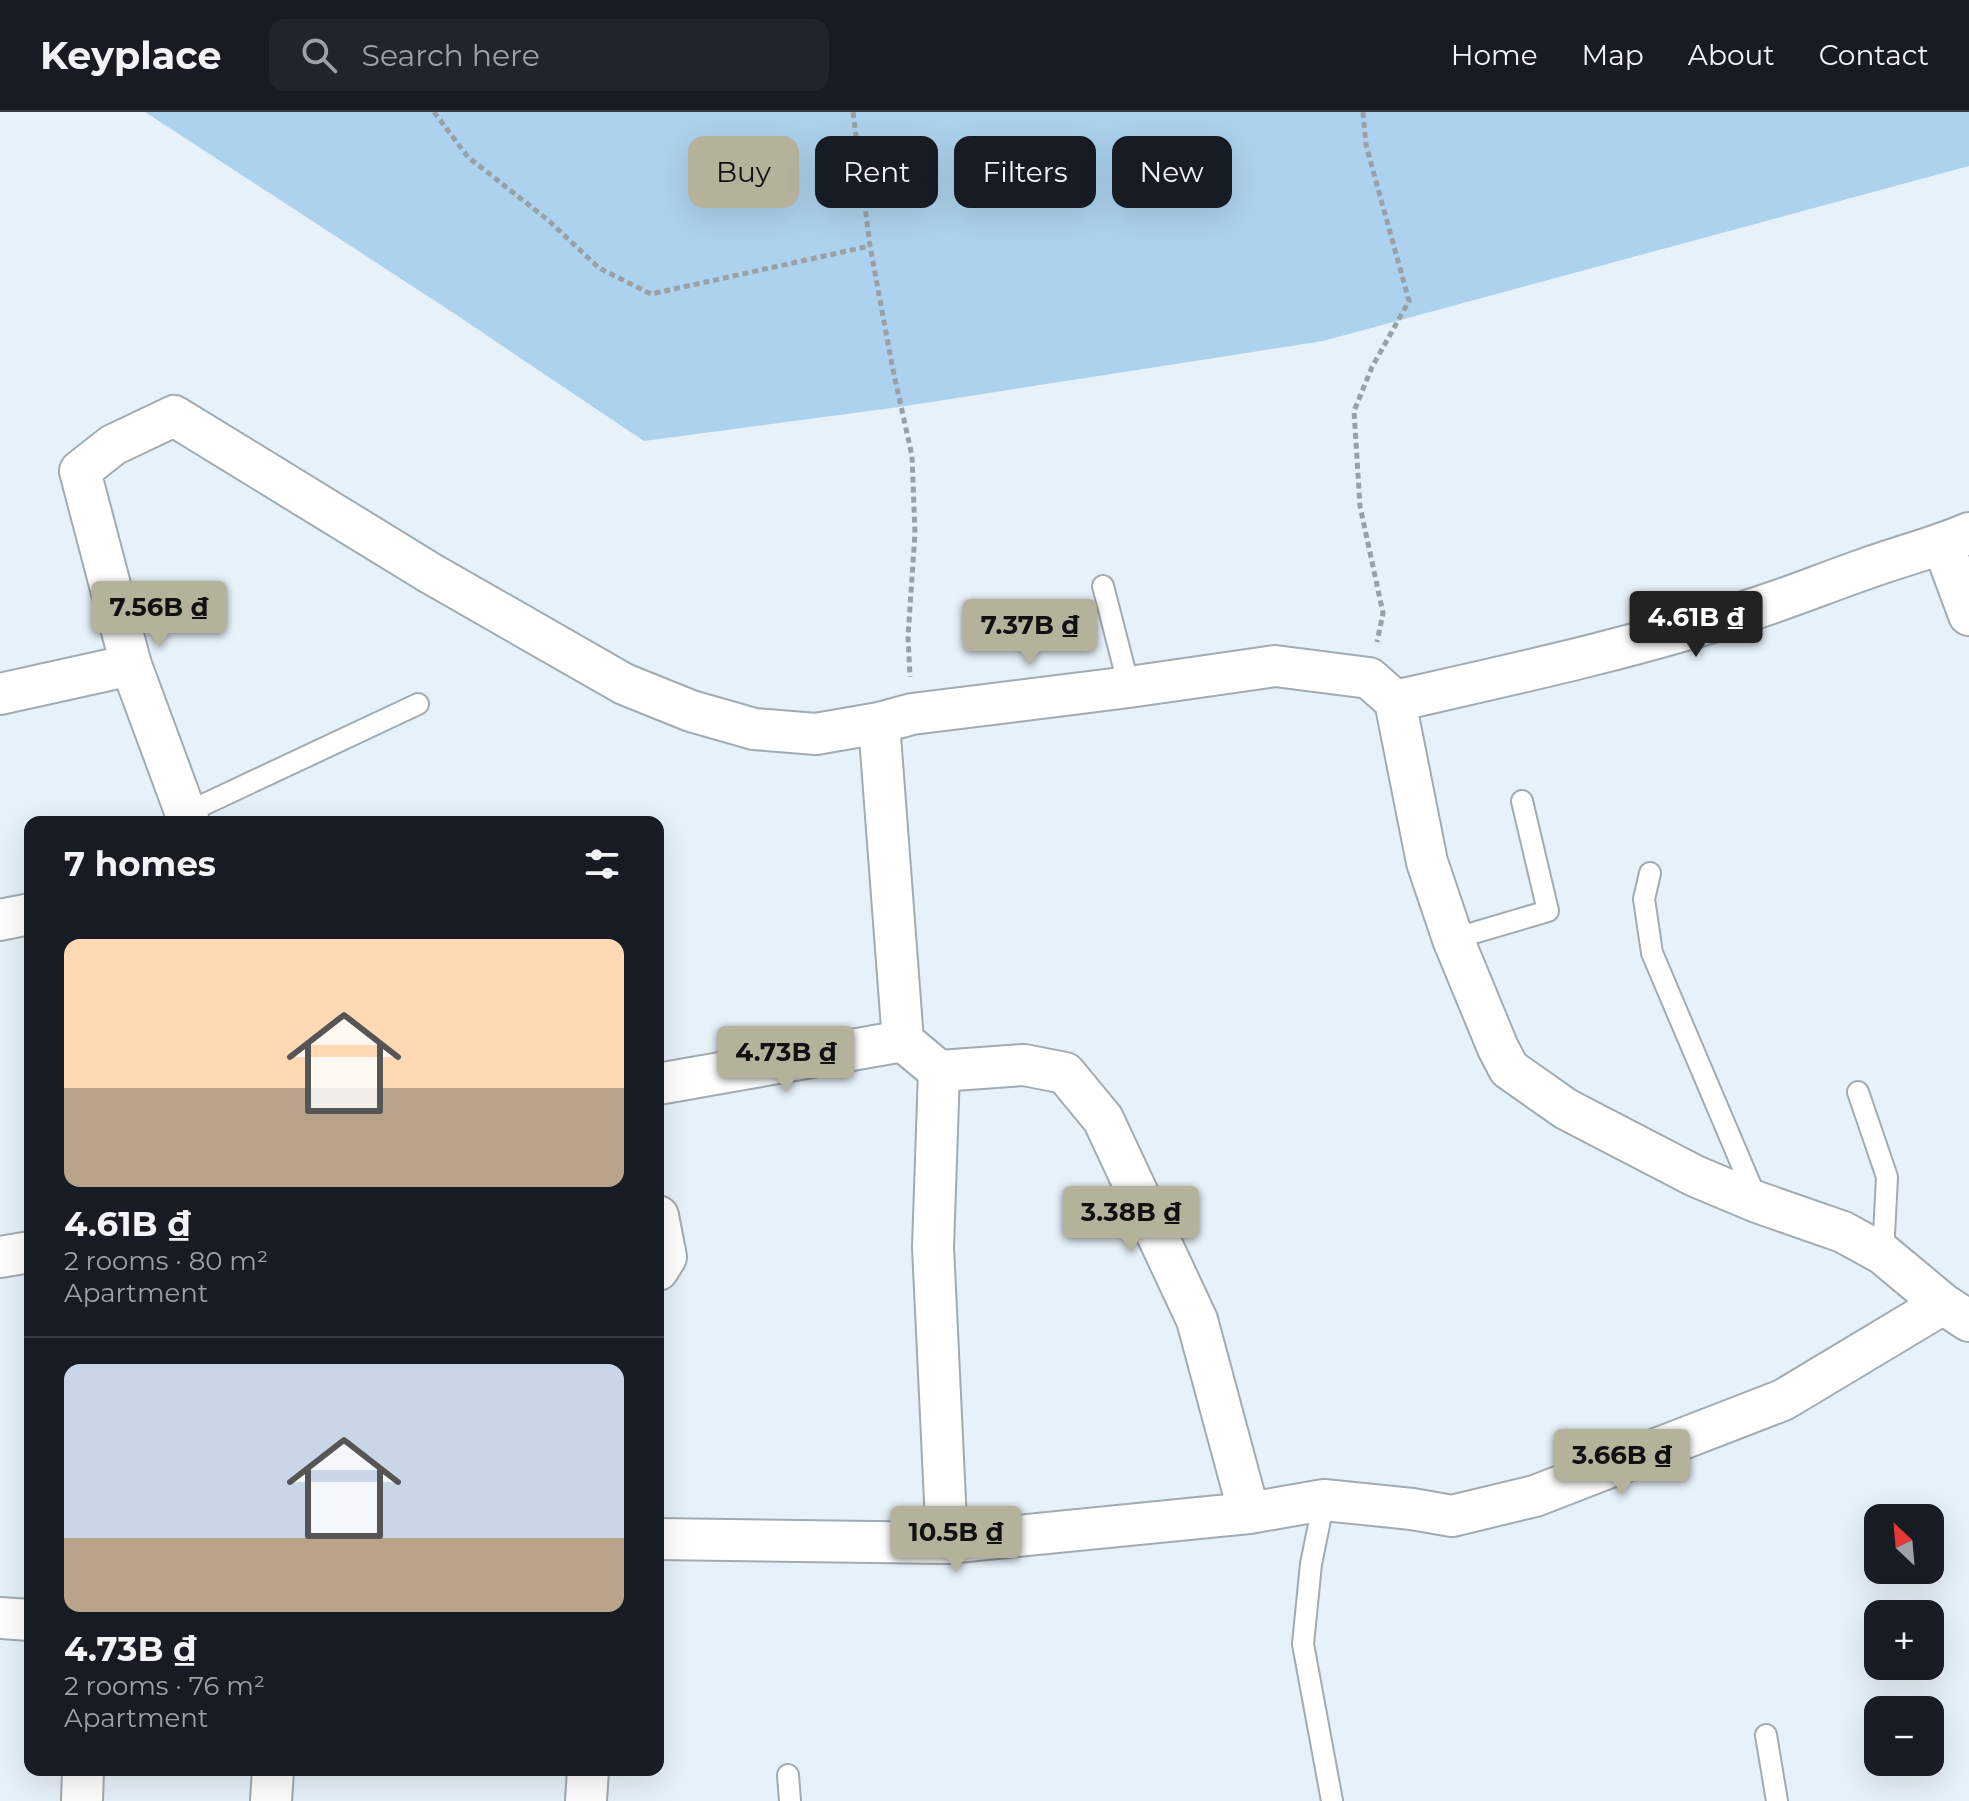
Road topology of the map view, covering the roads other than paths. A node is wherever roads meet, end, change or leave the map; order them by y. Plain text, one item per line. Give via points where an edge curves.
1 (1956, 539) edge
2 (1103, 586) dead end
3 (1969, 615) edge
4 (131, 665) junction
5 (1129, 687) junction
6 (1382, 690) junction
7 (0, 694) edge
8 (418, 704) dead end
9 (896, 719) junction
10 (1522, 801) dead end
11 (187, 816) edge
12 (189, 816) edge
13 (1650, 873) dead end
14 (24, 915) edge
15 (0, 920) edge
16 (1453, 939) junction
17 (903, 1041) junction
18 (939, 1071) junction
19 (664, 1083) edge
20 (1858, 1092) dead end
21 (1757, 1202) junction
22 (24, 1253) edge
23 (1883, 1254) junction
24 (0, 1257) edge
25 (1956, 1313) edge
26 (1324, 1500) junction
27 (1249, 1513) junction
28 (664, 1539) edge
29 (947, 1543) junction
30 (0, 1618) edge
31 (24, 1620) edge
32 (1766, 1735) dead end
33 (788, 1775) dead end
34 (83, 1776) edge
35 (273, 1776) edge
36 (588, 1776) edge
37 (82, 1801) edge
38 (271, 1801) edge
39 (586, 1801) edge
40 (790, 1801) edge
41 (1332, 1801) edge
42 (1777, 1801) edge

1 - 3 street
1 - 6 street via 1670,634 1552,665
2 - 5 lane
4 - 7 street
4 - 9 street via 80,471 113,445 174,416 624,684 754,729 816,734
4 - 11 street
5 - 6 street via 1275,666
5 - 9 street
6 - 16 street
8 - 12 lane
9 - 17 street
10 - 16 lane via 1548,911
13 - 21 lane via 1644,899 1652,953
14 - 15 street
16 - 21 street via 1509,1069 1566,1109
17 - 18 street
17 - 19 street
18 - 27 street via 1024,1065 1065,1073 1103,1119 1197,1320
18 - 29 street via 933,1247
20 - 23 lane via 1887,1177
21 - 23 street via 1843,1232
22 - 24 street
23 - 25 street
25 - 26 street via 1783,1400 1535,1496 1452,1516
26 - 27 street
26 - 41 lane via 1303,1644
27 - 29 street
28 - 29 street
30 - 31 street
32 - 42 lane
33 - 40 lane
34 - 37 street
35 - 38 street
36 - 39 street

